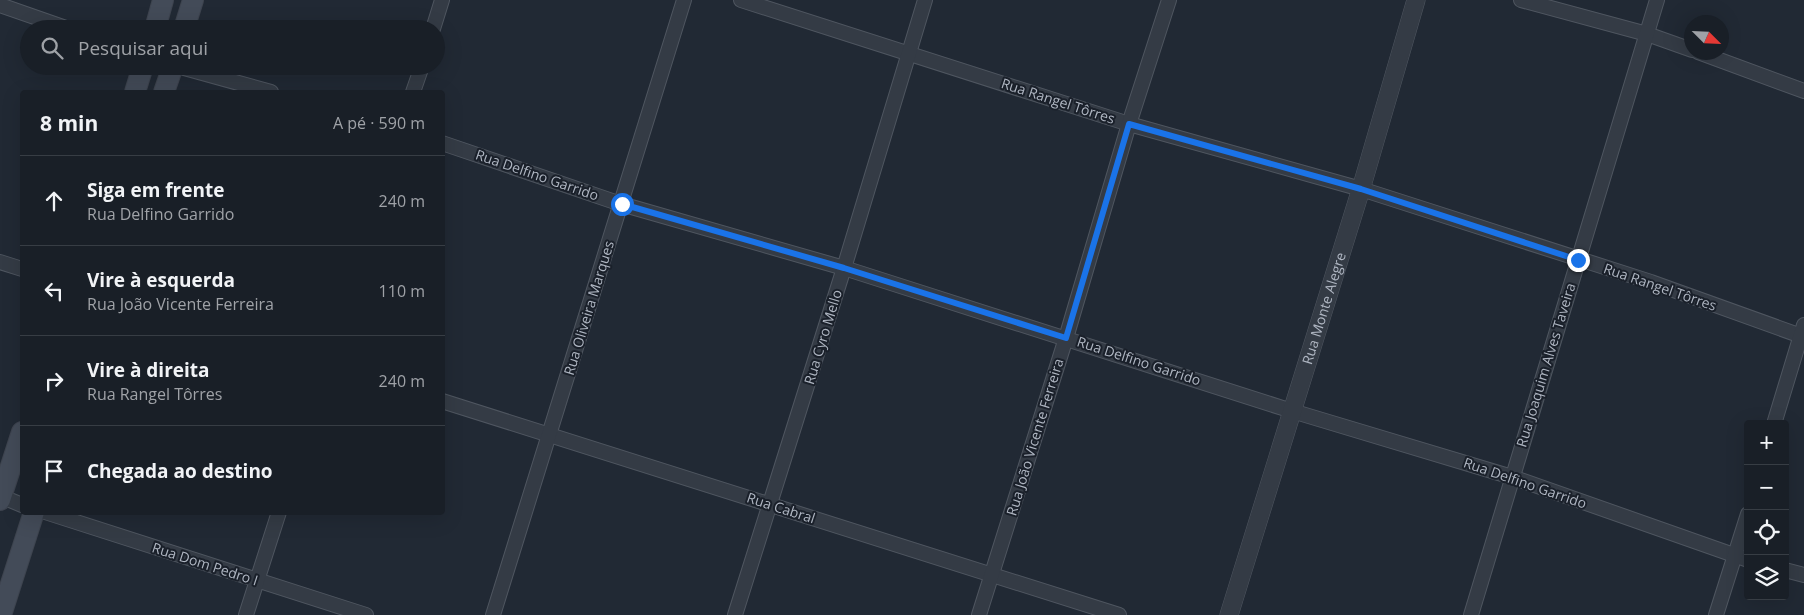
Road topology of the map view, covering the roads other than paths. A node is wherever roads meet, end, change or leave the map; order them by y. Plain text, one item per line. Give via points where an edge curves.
1 (163, 0) edge
2 (193, 0) edge
3 (442, 0) edge
4 (684, 0) edge
5 (741, 0) edge
6 (925, 0) edge
7 (1168, 0) edge
8 (1416, 0) edge
9 (1520, 0) edge
10 (1657, 0) edge
11 (0, 5) edge
12 (43, 20) edge
13 (157, 20) edge
14 (187, 20) edge
15 (436, 20) edge
16 (1647, 34) junction
17 (1684, 47) edge
18 (908, 52) junction
19 (1719, 60) edge
20 (140, 75) edge
21 (171, 75) edge
22 (208, 75) edge
23 (419, 75) edge
24 (135, 90) edge
25 (165, 90) edge
26 (264, 90) edge
27 (414, 90) edge
28 (1804, 92) edge
29 (1129, 124) junction
30 (445, 144) edge
31 (1361, 189) junction
32 (622, 204) junction
33 (1578, 260) junction
34 (0, 262) edge
35 (20, 268) edge
36 (844, 268) junction
37 (1803, 333) edge
38 (1066, 338) junction
39 (445, 402) edge
40 (1292, 410) junction
41 (1775, 420) edge
42 (549, 435) junction
43 (20, 438) edge
44 (1512, 477) junction
45 (0, 498) edge
46 (20, 504) edge
47 (770, 504) junction
48 (33, 515) edge
49 (54, 515) edge
50 (277, 515) edge
51 (1744, 539) edge
52 (1741, 558) edge
53 (1789, 571) edge
54 (992, 575) junction
55 (1804, 575) edge
56 (257, 580) junction
57 (1, 615) edge
58 (246, 615) edge
59 (366, 615) edge
60 (493, 615) edge
61 (735, 615) edge
62 (979, 615) edge
63 (1119, 615) edge
64 (1228, 615) edge
65 (1471, 615) edge
66 (1716, 615) edge

1 - 13 main road
2 - 14 main road
3 - 15 street
4 - 32 street, Rua Oliveira Marques
5 - 18 street, Rua Rangel Tôrres
6 - 18 street, Rua Cyro Mello
7 - 29 street, Rua João Vicente Ferreira
8 - 31 street, Rua Monte Alegre
9 - 16 street
10 - 16 street, Rua Joaquim Alves Taveira
11 - 12 street
16 - 17 street
16 - 33 street, Rua Joaquim Alves Taveira
18 - 29 street, Rua Rangel Tôrres
18 - 36 street, Rua Cyro Mello
19 - 28 street
20 - 24 main road
21 - 25 main road
22 - 26 street
23 - 27 street
29 - 31 street, Rua Rangel Tôrres
29 - 38 street, Rua João Vicente Ferreira
30 - 32 street, Rua Delfino Garrido
31 - 33 street, Rua Rangel Tôrres
31 - 40 street, Rua Monte Alegre
32 - 36 street, Rua Delfino Garrido
32 - 42 street, Rua Oliveira Marques
33 - 37 street, Rua Rangel Tôrres
33 - 44 street, Rua Joaquim Alves Taveira
34 - 35 street
36 - 38 street, Rua Delfino Garrido
36 - 47 street, Rua Cyro Mello
37 - 41 street
38 - 40 street, Rua Delfino Garrido
38 - 54 street, Rua João Vicente Ferreira
39 - 42 street, Rua Cabral
40 - 44 street, Rua Delfino Garrido
40 - 64 street, Rua Monte Alegre
42 - 47 street, Rua Cabral
42 - 60 street, Rua Oliveira Marques
43 - 45 main road
44 - 52 street, Rua Delfino Garrido
44 - 65 street, Rua Joaquim Alves Taveira
45 - 46 street
47 - 54 street, Rua Cabral
47 - 61 street, Rua Cyro Mello
48 - 57 main road
49 - 56 street, Rua Dom Pedro I
50 - 56 street
51 - 52 street
52 - 66 street
53 - 55 street
54 - 62 street, Rua João Vicente Ferreira
54 - 63 street, Rua Cabral
56 - 58 street
56 - 59 street, Rua Dom Pedro I

